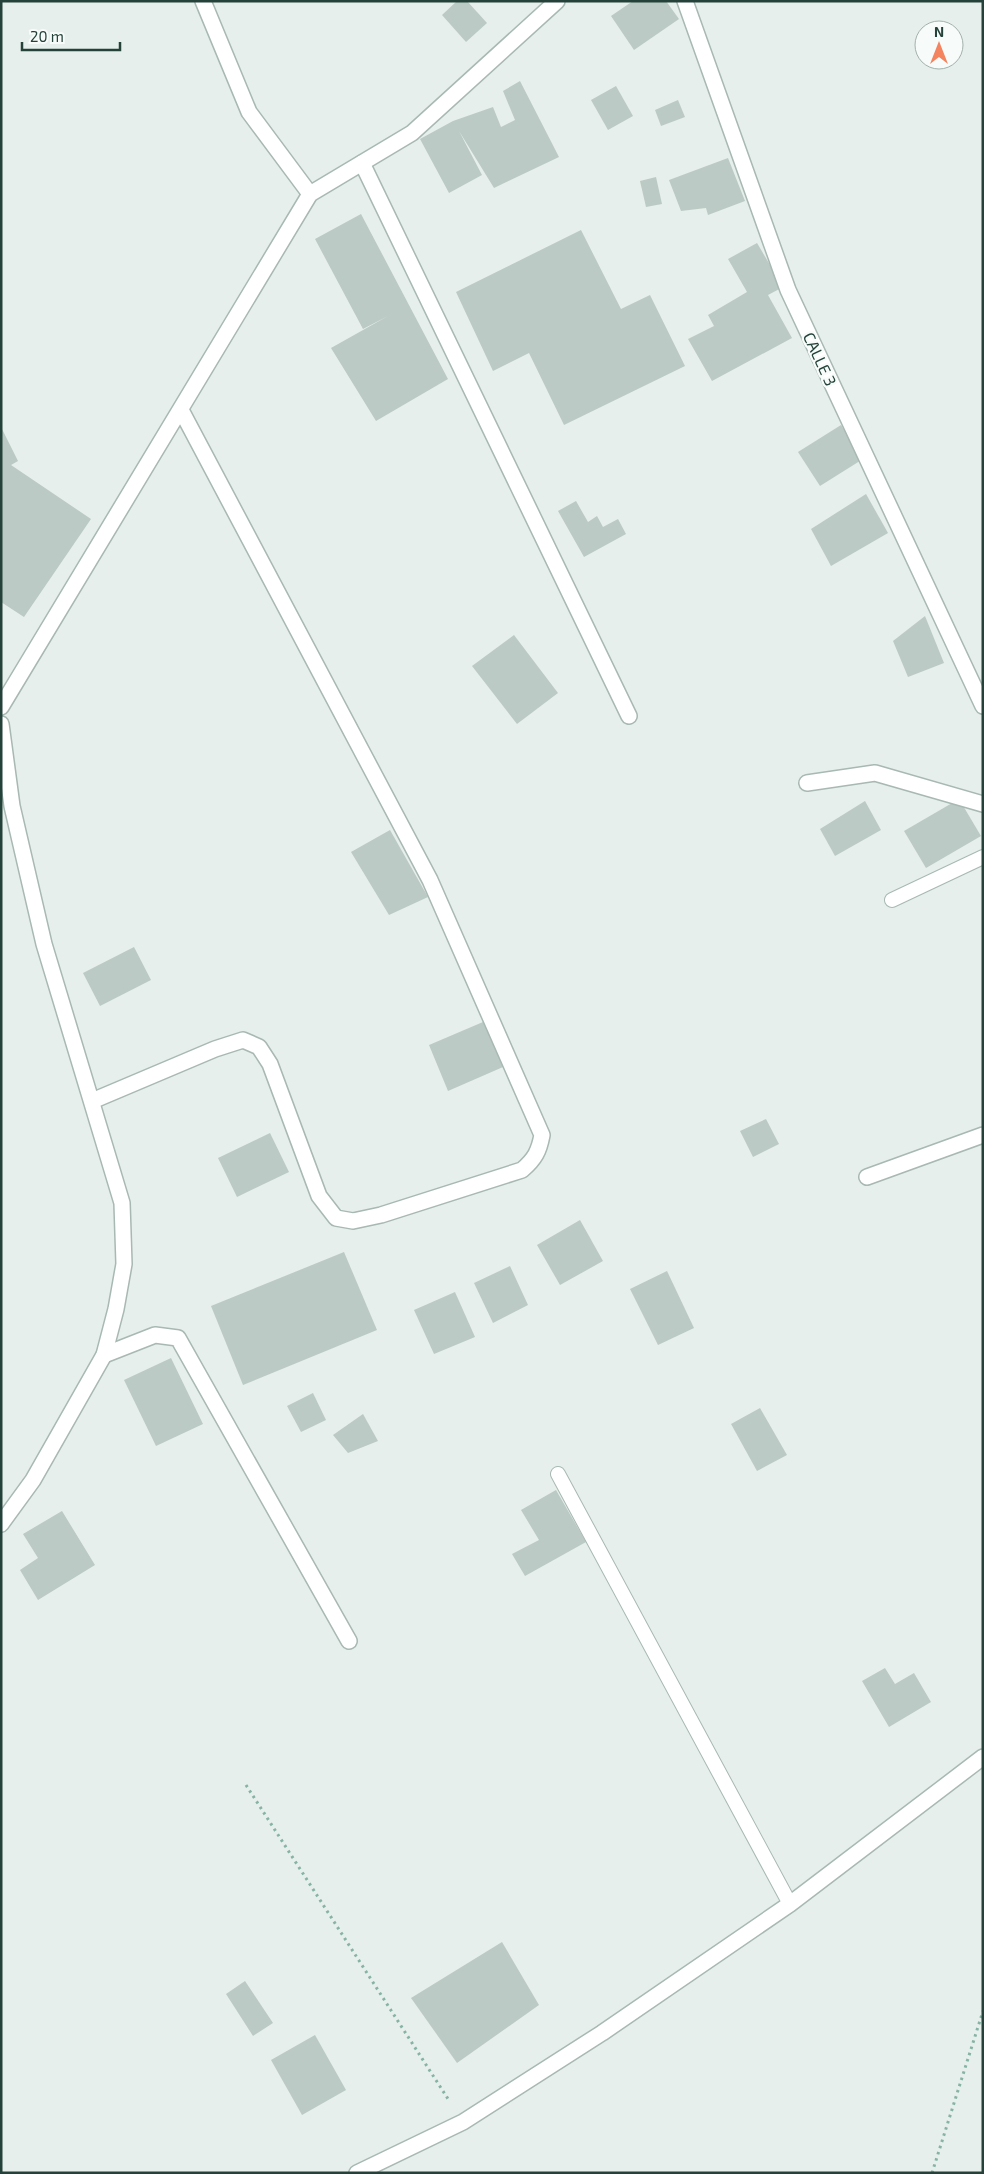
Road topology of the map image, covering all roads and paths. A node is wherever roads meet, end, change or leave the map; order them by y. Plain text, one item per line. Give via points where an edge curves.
1 (203, 1) edge
2 (557, 1) edge
3 (685, 1) edge
4 (362, 163) junction
5 (310, 194) junction
6 (180, 410) junction
7 (983, 706) edge
8 (1, 707) edge
9 (629, 716) dead end
10 (1, 724) edge
11 (807, 783) dead end
12 (983, 804) edge
13 (983, 857) edge
14 (892, 900) dead end
15 (92, 1101) junction
16 (983, 1134) edge
17 (867, 1177) dead end
18 (104, 1355) junction
19 (558, 1474) dead end
20 (1, 1524) edge
21 (349, 1641) dead end
22 (983, 1757) edge
23 (246, 1785) dead end
24 (790, 1904) junction
25 (983, 2011) edge
26 (436, 2079) dead end
27 (357, 2173) edge
28 (932, 2173) edge

1 - 5 street via 249,112
2 - 4 street via 412,132
3 - 7 street, CALLE 3 via 788,290
4 - 5 street
4 - 9 street
5 - 6 street
6 - 8 street
6 - 15 street via 430,880 542,1135 538,1153 522,1170 381,1216 353,1221 336,1218 319,1196 270,1064 259,1047 243,1040 215,1048
10 - 15 street via 12,806 42,935
11 - 12 street via 875,773
13 - 14 lane
15 - 18 street via 122,1202 124,1264
16 - 17 street
18 - 20 street via 32,1480
18 - 21 street via 155,1335 178,1338
19 - 24 lane
22 - 24 street
23 - 26 path
24 - 27 street via 602,2033 463,2122
25 - 28 path

